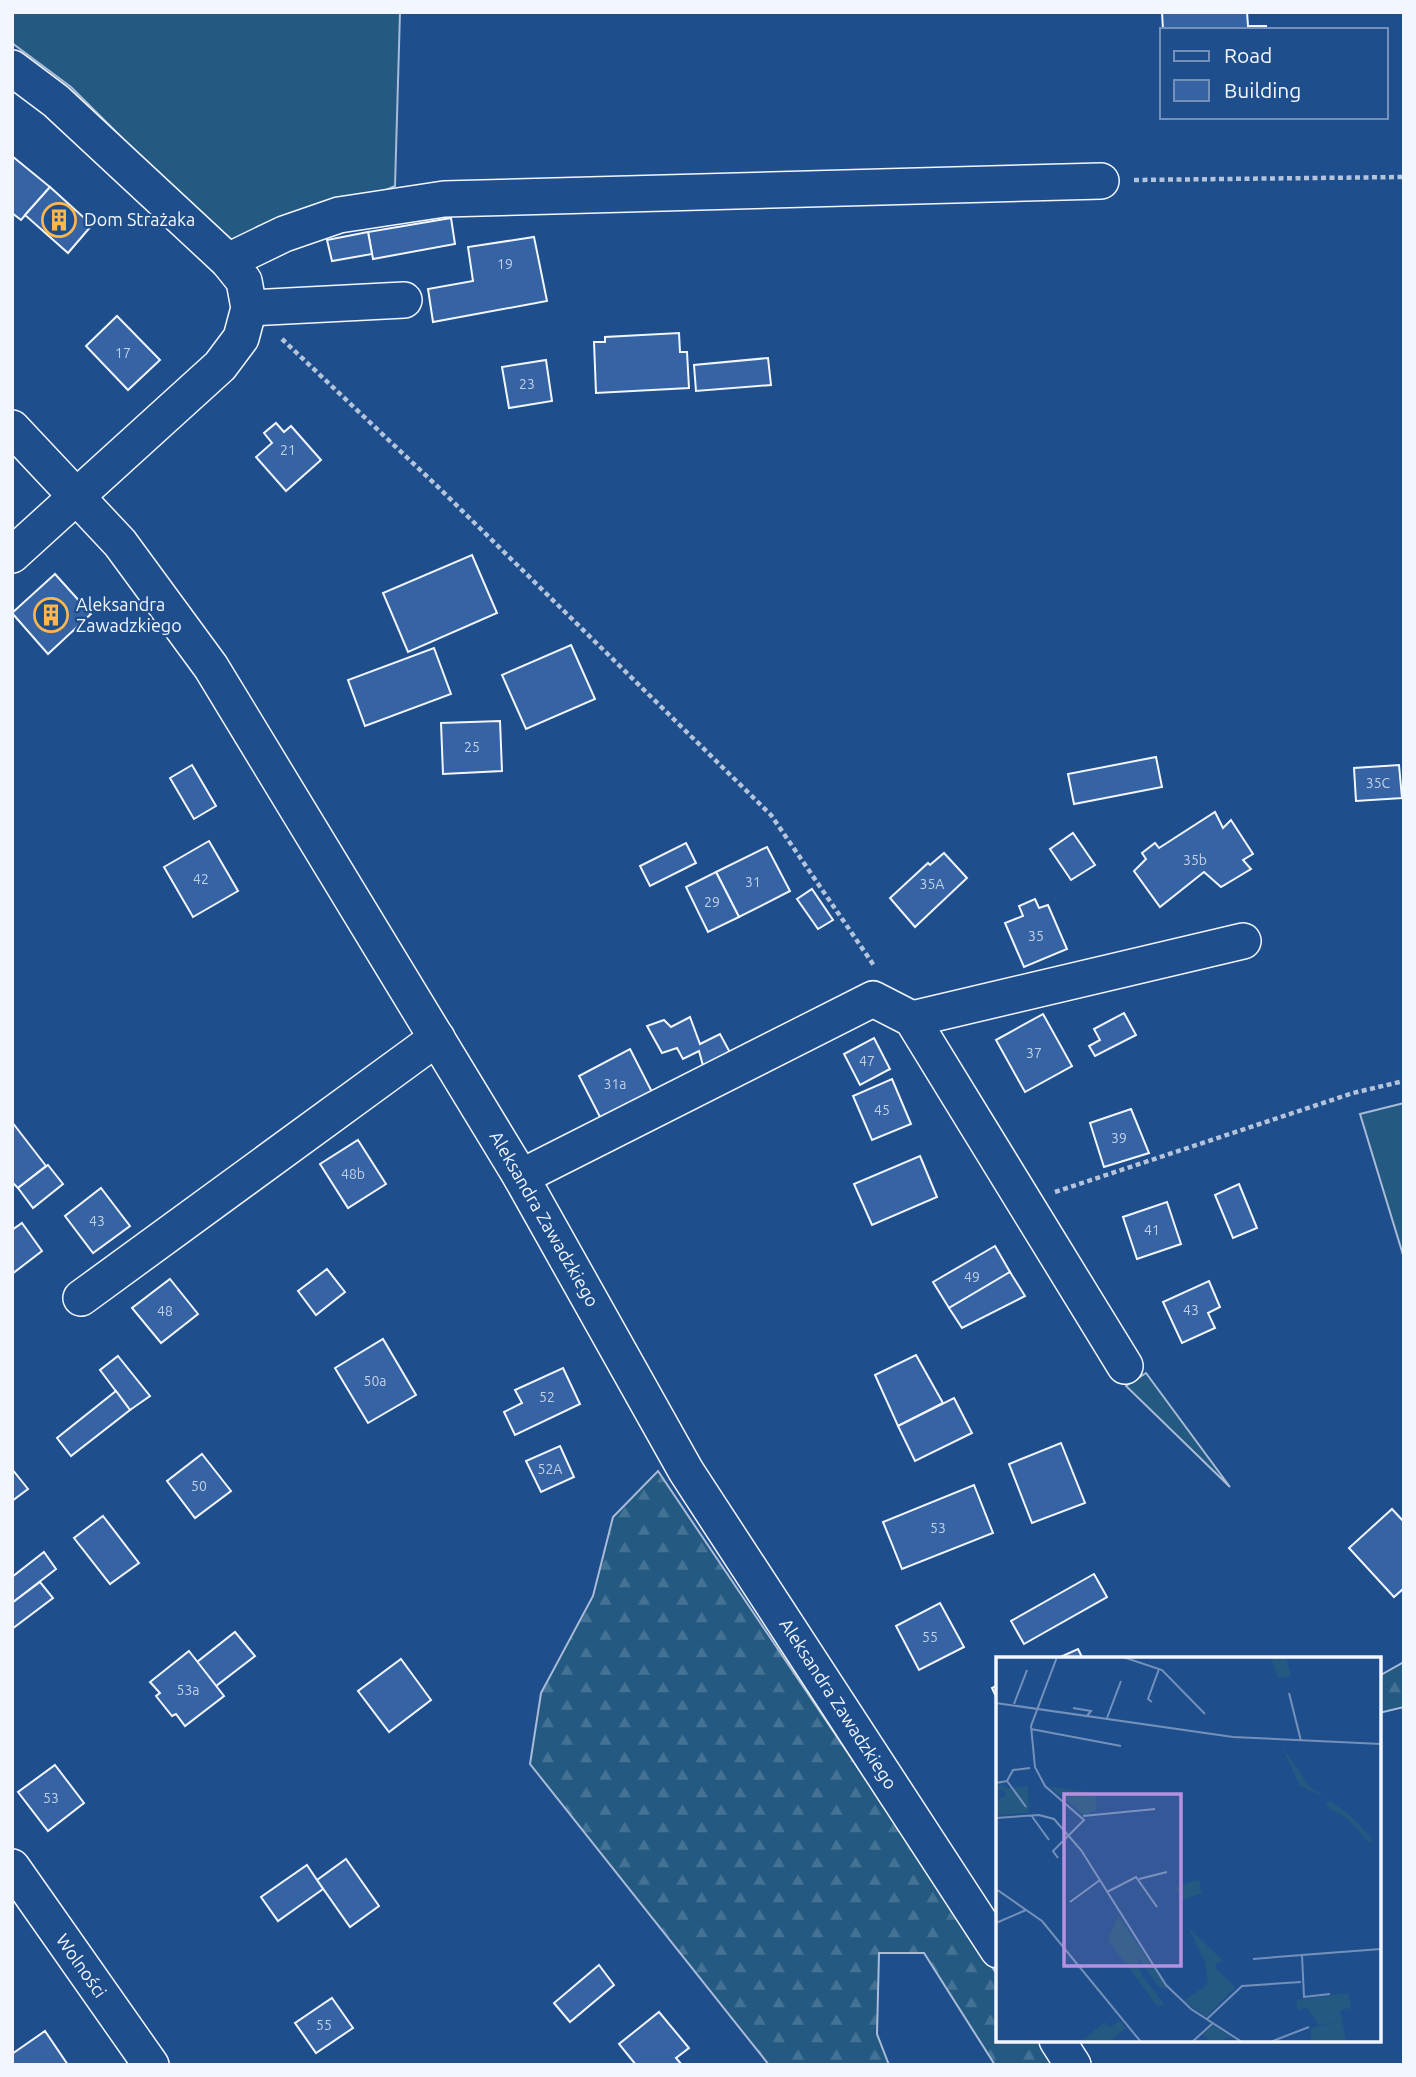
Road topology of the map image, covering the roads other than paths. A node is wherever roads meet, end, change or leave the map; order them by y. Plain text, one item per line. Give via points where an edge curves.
1 (12, 68) edge
2 (1101, 181) road end
3 (228, 261) junction
4 (404, 300) dead end
5 (249, 308) junction
6 (12, 428) edge
7 (78, 497) junction
8 (12, 555) edge
9 (1243, 941) dead end
10 (912, 1019) junction
11 (437, 1038) junction
12 (521, 1177) junction
13 (81, 1298) dead end
14 (1125, 1366) dead end
15 (12, 1867) edge
16 (996, 1947) edge
17 (1058, 2042) edge
18 (150, 2065) edge
19 (1073, 2065) edge

1 - 3 street via 56,101
2 - 3 street via 444,199 338,215
3 - 5 street via 244,281
4 - 5 street
5 - 7 street via 241,338 220,366
6 - 7 street, Aleksandra Zawadzkiego
7 - 8 street
7 - 11 street, Aleksandra Zawadzkiego via 120,544 211,667
9 - 10 street
10 - 12 street via 873,999
10 - 14 street
11 - 12 street, Aleksandra Zawadzkiego
11 - 13 street
12 - 16 street, Aleksandra Zawadzkiego via 686,1471
15 - 18 street, Wolności
17 - 19 street

